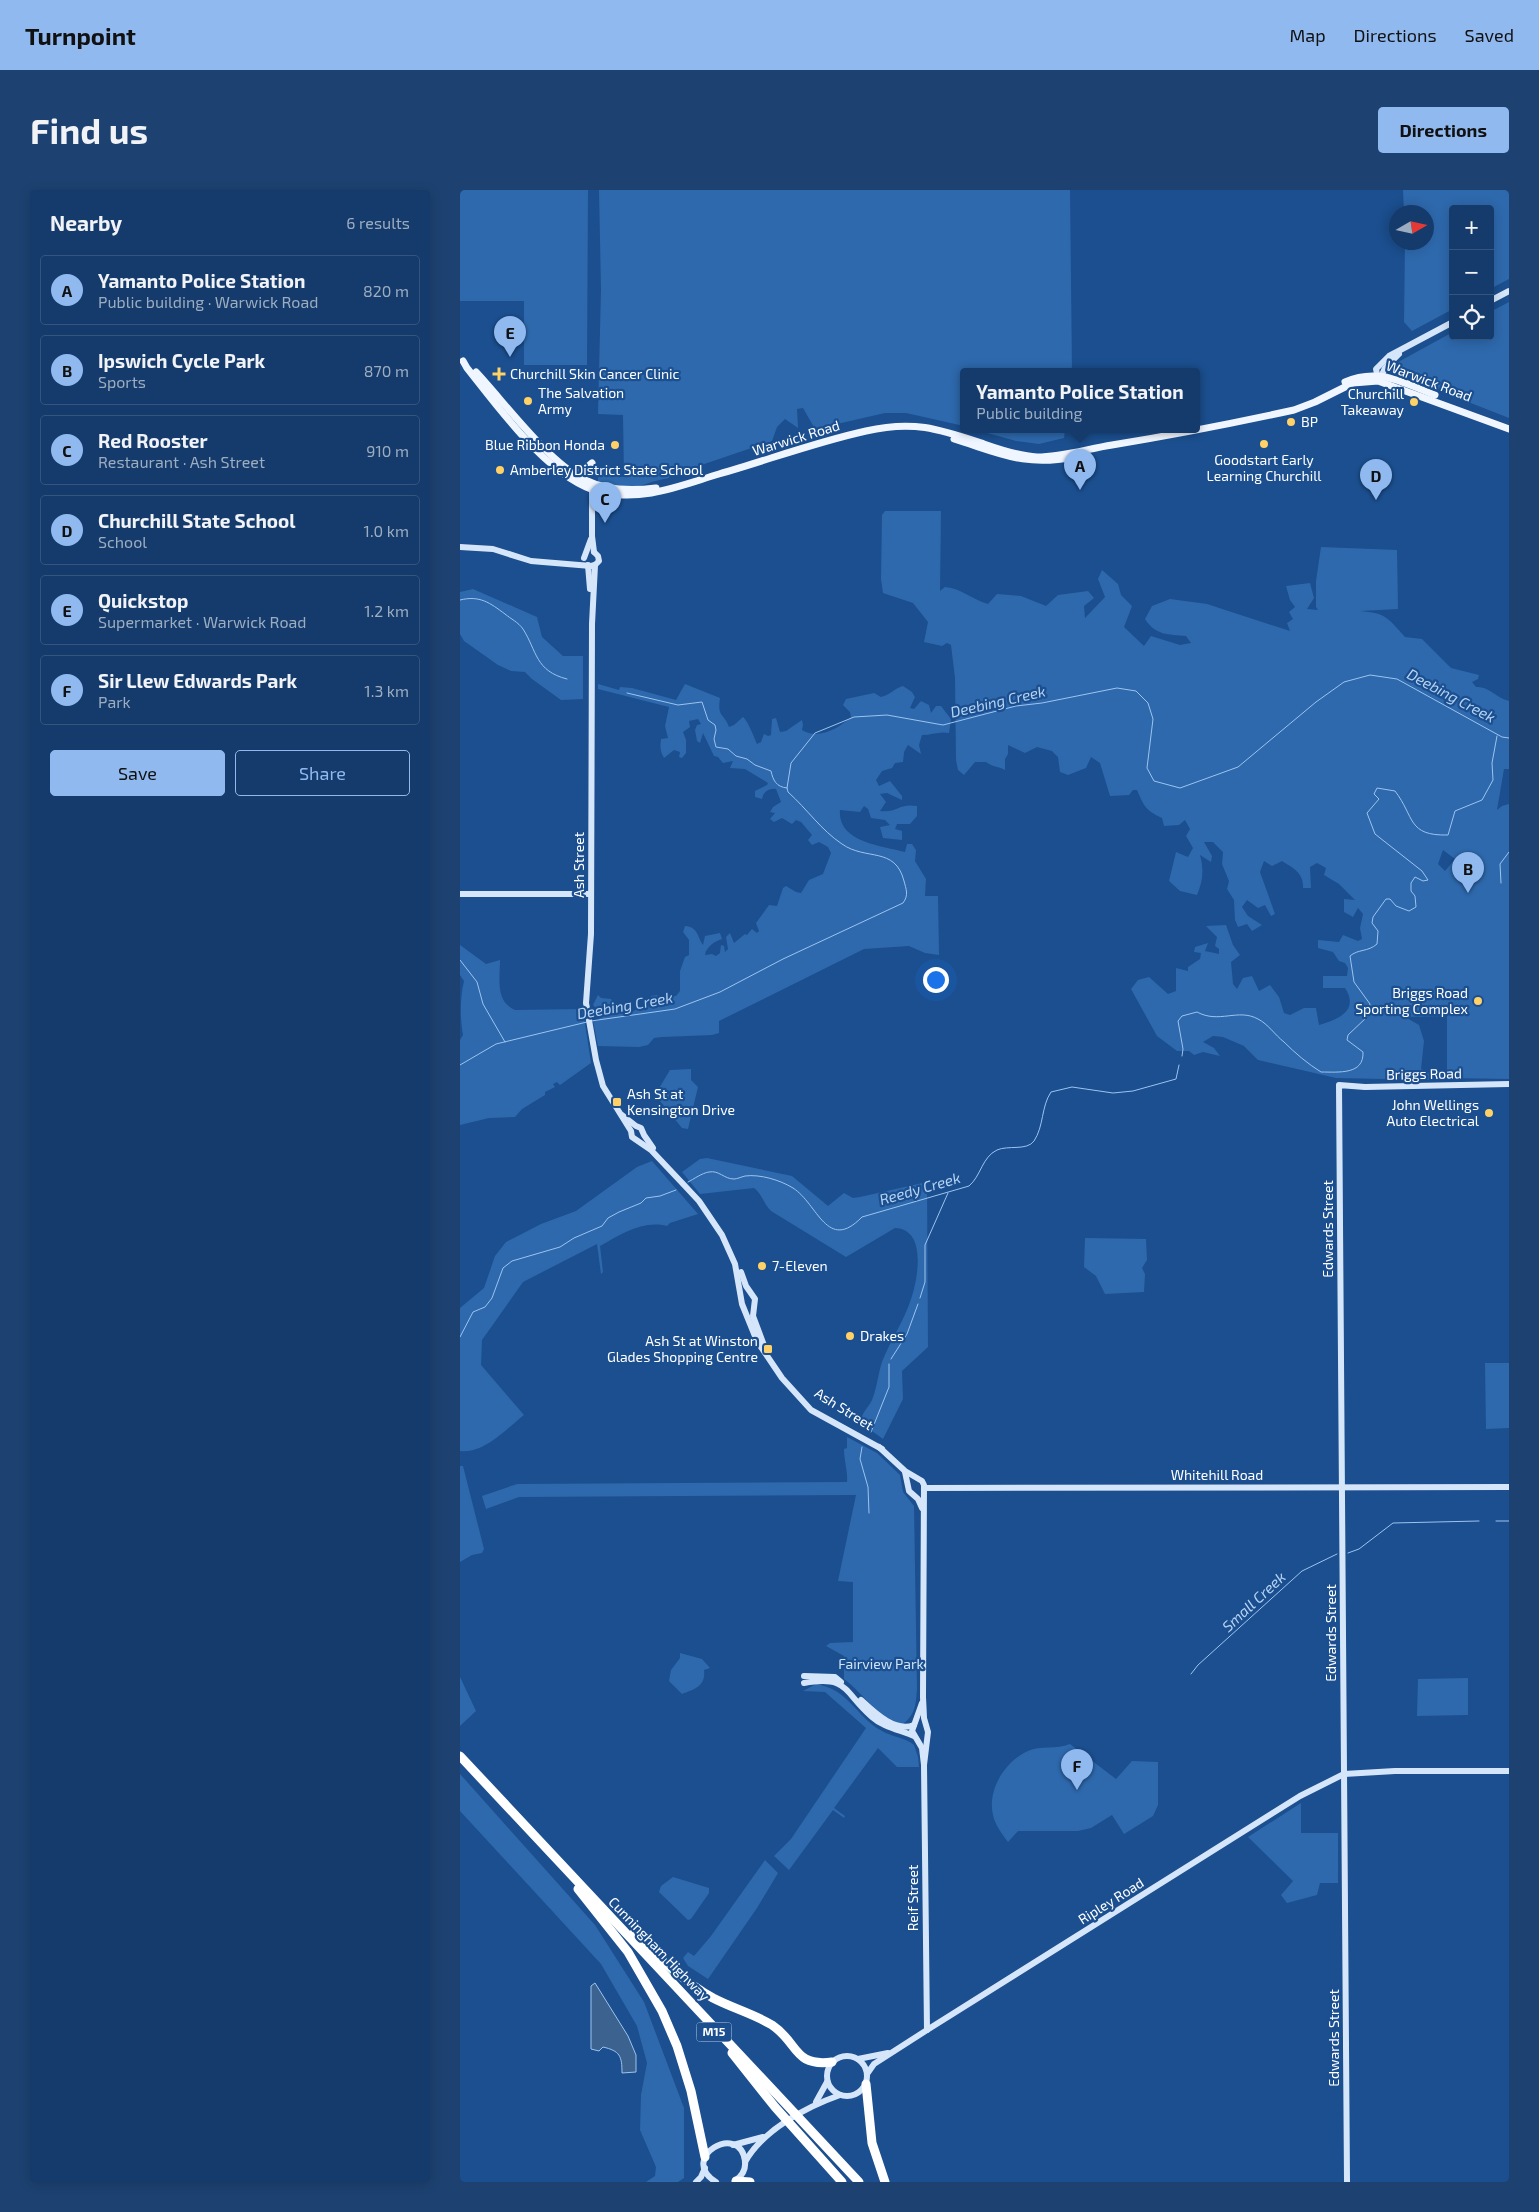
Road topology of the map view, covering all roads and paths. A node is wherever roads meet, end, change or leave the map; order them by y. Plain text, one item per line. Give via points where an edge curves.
1 (1509, 291) edge
2 (1494, 299) edge
3 (1449, 324) edge
4 (461, 359) edge
5 (1379, 377) junction
6 (1200, 428) edge
7 (1509, 429) edge
8 (1178, 433) edge
9 (592, 464) dead end
10 (573, 474) junction
11 (710, 477) junction
12 (592, 486) junction
13 (611, 494) junction
14 (593, 502) junction
15 (460, 547) edge
16 (589, 560) junction
17 (568, 563) junction
18 (578, 565) junction
19 (589, 576) junction
20 (592, 612) junction
21 (460, 894) edge
22 (591, 894) junction
23 (1509, 1084) edge
24 (1340, 1085) joint
25 (633, 1129) junction
26 (644, 1135) junction
27 (637, 1140) junction
28 (660, 1160) junction
29 (722, 1235) junction
30 (751, 1296) junction
31 (742, 1300) junction
32 (754, 1306) junction
33 (744, 1308) junction
34 (772, 1363) junction
35 (905, 1471) junction
36 (915, 1479) junction
37 (908, 1484) junction
38 (1509, 1486) edge
39 (1342, 1488) junction
40 (924, 1490) junction
41 (912, 1494) junction
42 (923, 1510) junction
43 (923, 1697) junction
44 (915, 1724) junction
45 (926, 1725) junction
46 (926, 1736) junction
47 (915, 1737) junction
48 (460, 1757) edge
49 (924, 1765) junction
50 (1509, 1771) edge
51 (1344, 1772) junction
52 (1331, 1780) junction
53 (1344, 1794) junction
54 (1300, 1796) junction
55 (578, 1889) junction
56 (598, 1905) junction
57 (927, 2030) junction
58 (894, 2052) junction
59 (858, 2059) junction
60 (832, 2062) junction
61 (867, 2074) junction
62 (827, 2082) junction
63 (866, 2084) junction
64 (840, 2096) junction
65 (815, 2104) junction
66 (766, 2136) junction
67 (733, 2145) junction
68 (705, 2157) junction
69 (745, 2162) junction
70 (705, 2168) junction
71 (734, 2181) edge
72 (696, 2182) edge
73 (716, 2182) edge
74 (750, 2182) edge
75 (842, 2182) edge
76 (859, 2182) edge
77 (885, 2182) edge
78 (1347, 2182) edge

1 - 2 main road
3 - 5 main road via 1392,359
4 - 10 main road, Warwick Road via 551,455
4 - 12 main road, Warwick Road via 551,465 572,480
5 - 6 main road, Warwick Road via 1353,383 1297,405
5 - 7 main road, Warwick Road
8 - 11 main road, Warwick Road via 1061,460 1027,461 922,430 890,427 846,436
9 - 10 main road
10 - 12 main road, Warwick Road
11 - 12 main road, Warwick Road via 638,490
11 - 13 main road, Warwick Road via 656,493
12 - 13 main road, Warwick Road
12 - 14 main road, Ash Street
13 - 14 main road
14 - 16 main road, Ash Street
15 - 17 main road via 493,549 531,561
16 - 17 main road
16 - 18 main road
16 - 19 main road, Ash Street
16 - 20 main road, Ash Street
17 - 18 main road
18 - 19 main road
19 - 20 main road, Ash Street
20 - 22 main road, Ash Street
21 - 22 main road
22 - 25 main road, Ash Street via 586,993 591,1031 603,1086 618,1112
23 - 24 main road, Briggs Road
24 - 39 main road, Edwards Street
25 - 26 main road via 642,1128
25 - 27 main road via 632,1137
26 - 27 main road
26 - 28 main road
27 - 28 main road
28 - 29 main road via 699,1201
29 - 30 main road via 730,1243
29 - 31 main road via 735,1264
30 - 31 main road
30 - 32 main road
31 - 33 main road
32 - 33 main road
32 - 34 main road, Ash Street via 756,1328
33 - 34 main road, Ash Street via 757,1341
34 - 35 main road, Ash Street via 793,1390 819,1411 882,1449
35 - 36 main road, Ash Street
35 - 37 main road
36 - 37 main road
36 - 40 main road via 922,1481
37 - 41 main road
38 - 39 main road, Whitehill Road
39 - 40 main road, Whitehill Road
39 - 51 main road, Edwards Street
40 - 41 main road via 919,1495
40 - 42 main road
41 - 42 main road
42 - 43 main road
43 - 44 main road
43 - 45 main road
44 - 45 main road via 921,1722
44 - 47 main road via 912,1731
44 - 47 main road via 900,1727 880,1717 835,1677 804,1680 838,1683 880,1723
45 - 46 main road
46 - 47 main road via 922,1739
46 - 49 main road, Reif Street
47 - 49 main road, Reif Street via 923,1751
48 - 55 highway, Cunningham Highway / M15 via 491,1796
48 - 56 highway, Cunningham Highway / M15
49 - 57 main road, Reif Street
50 - 51 main road
51 - 52 main road, Ripley Road
51 - 53 main road, Edwards Street
51 - 54 main road via 1312,1786
52 - 53 main road
52 - 54 main road, Ripley Road
53 - 78 main road, Edwards Street
54 - 57 main road, Ripley Road
55 - 68 highway via 628,1952 662,2011 691,2092
55 - 75 highway, Cunningham Highway / M15 via 711,2029
56 - 60 highway via 695,1986 771,2025 808,2061 819,2064
56 - 76 highway, Cunningham Highway / M15
57 - 58 main road, Ripley Road
58 - 59 main road, Ripley Road
58 - 61 main road, Ripley Road via 874,2064
59 - 60 main road via 845,2056
59 - 61 main road
60 - 62 main road via 827,2071
61 - 63 main road
62 - 64 main road
62 - 65 main road
63 - 64 main road via 855,2095
63 - 77 highway via 872,2143
64 - 65 main road
65 - 66 main road
66 - 67 main road
66 - 69 main road via 753,2148
67 - 68 main road via 716,2145
67 - 69 main road
68 - 70 main road
69 - 71 main road via 743,2172
70 - 72 main road
70 - 73 main road
71 - 74 highway

